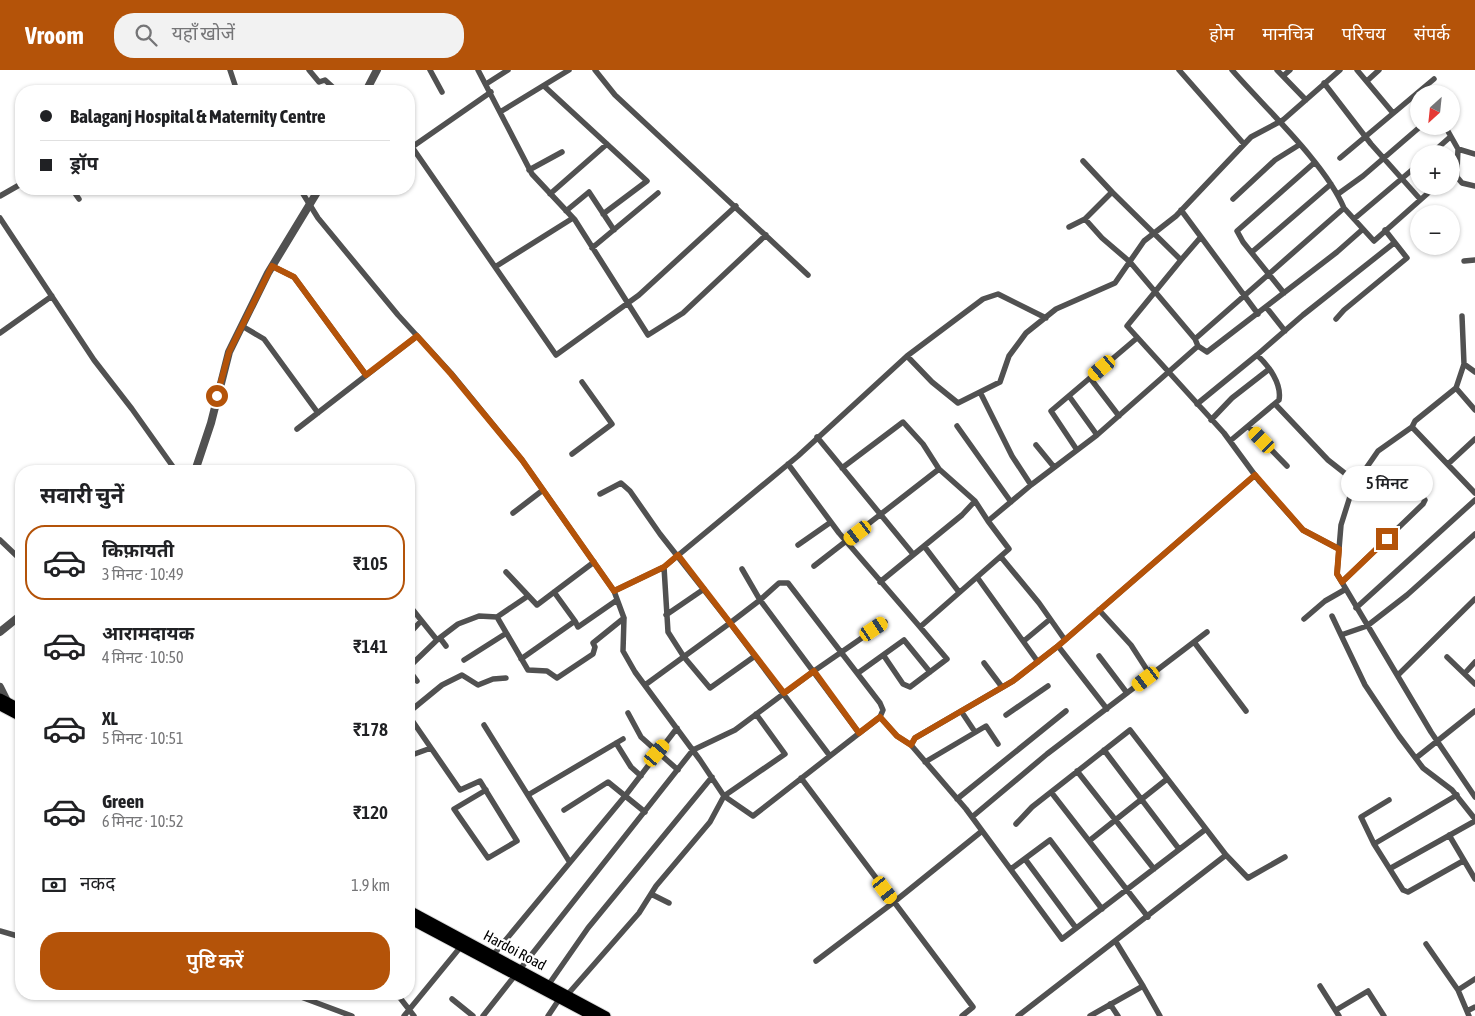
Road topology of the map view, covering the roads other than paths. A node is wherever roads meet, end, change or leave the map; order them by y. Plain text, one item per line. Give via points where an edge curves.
1 (230, 70) edge
2 (309, 70) edge
3 (377, 70) edge
4 (430, 70) edge
5 (478, 70) edge
6 (508, 70) edge
7 (570, 70) edge
8 (595, 70) edge
9 (1179, 70) edge
10 (1232, 70) edge
11 (1277, 70) edge
12 (1290, 70) edge
13 (1340, 70) edge
14 (1357, 70) edge
15 (1379, 70) edge
16 (1283, 76) junction
17 (1434, 79) dead end
18 (1367, 81) junction
19 (486, 84) junction
20 (1324, 84) junction
21 (235, 85) edge
22 (330, 85) edge
23 (369, 85) edge
24 (544, 86) junction
25 (442, 92) dead end
26 (491, 92) junction
27 (1306, 100) junction
28 (500, 112) junction
29 (1393, 113) junction
30 (1278, 123) junction
31 (1411, 135) edge
32 (1448, 135) edge
33 (1365, 136) junction
34 (1449, 138) junction
35 (607, 144) junction
36 (1244, 144) junction
37 (415, 145) edge
38 (1299, 145) junction
39 (1441, 145) edge
40 (1455, 145) edge
41 (1460, 150) edge
42 (415, 151) edge
43 (562, 152) dead end
44 (1475, 154) edge
45 (1340, 158) dead end
46 (1384, 158) junction
47 (1083, 161) dead end
48 (1314, 163) junction
49 (529, 170) junction
50 (1410, 171) edge
51 (1402, 178) junction
52 (1460, 181) edge
53 (1331, 184) junction
54 (1475, 186) edge
55 (15, 187) edge
56 (1112, 192) junction
57 (658, 193) dead end
58 (550, 194) junction
59 (1338, 194) junction
60 (76, 195) edge
61 (304, 195) edge
62 (315, 195) edge
63 (1425, 195) edge
64 (0, 196) edge
65 (79, 199) dead end
66 (1233, 199) dead end
67 (1420, 199) junction
68 (310, 203) junction
69 (736, 206) junction
70 (1344, 208) junction
71 (1181, 210) junction
72 (566, 211) junction
73 (603, 214) junction
74 (0, 218) edge
75 (573, 218) junction
76 (1085, 219) junction
77 (1354, 219) junction
78 (1069, 227) dead end
79 (1363, 229) junction
80 (614, 230) junction
81 (1385, 230) junction
82 (1154, 233) junction
83 (766, 235) junction
84 (1200, 238) junction
85 (1394, 243) junction
86 (592, 248) junction
87 (1252, 252) junction
88 (1181, 260) junction
89 (1475, 260) edge
90 (1464, 261) dead end
91 (1130, 262) junction
92 (272, 266) junction
93 (495, 267) junction
94 (1269, 273) junction
95 (808, 275) dead end
96 (1156, 292) junction
97 (1284, 293) junction
98 (1245, 295) junction
99 (52, 296) junction
100 (628, 303) junction
101 (1266, 307) junction
102 (1258, 314) junction
103 (1462, 316) dead end
104 (1046, 318) junction
105 (1336, 319) dead end
106 (242, 326) junction
107 (1285, 330) junction
108 (0, 333) edge
109 (417, 336) junction
110 (1137, 338) junction
111 (1195, 339) junction
112 (1198, 346) junction
113 (1257, 355) junction
114 (907, 356) junction
115 (1464, 364) junction
116 (1268, 370) junction
117 (1475, 372) edge
118 (1168, 374) junction
119 (366, 375) junction
120 (1090, 378) junction
121 (582, 382) dead end
122 (1456, 388) junction
123 (980, 392) junction
124 (1069, 396) junction
125 (1197, 404) junction
126 (1276, 405) junction
127 (1475, 410) edge
128 (318, 413) junction
129 (1120, 416) junction
130 (1211, 420) junction
131 (957, 426) dead end
132 (1249, 427) junction
133 (1412, 427) junction
134 (297, 429) dead end
135 (1097, 435) junction
136 (817, 437) junction
137 (1475, 439) edge
138 (1230, 441) junction
139 (1036, 445) dead end
140 (1077, 450) junction
141 (572, 454) dead end
142 (788, 464) junction
143 (1448, 464) junction
144 (172, 465) edge
145 (197, 465) edge
146 (1287, 466) dead end
147 (1054, 467) junction
148 (842, 468) junction
149 (939, 469) junction
150 (1401, 472) dead end
151 (1255, 475) junction
152 (1356, 482) junction
153 (1031, 485) junction
154 (543, 490) junction
155 (1475, 493) edge
156 (600, 494) dead end
157 (1475, 500) edge
158 (975, 501) junction
159 (1011, 502) junction
160 (513, 513) dead end
161 (881, 516) junction
162 (988, 521) junction
163 (831, 522) junction
164 (1475, 534) edge
165 (0, 540) edge
166 (846, 541) junction
167 (798, 545) dead end
168 (924, 546) junction
169 (1339, 549) junction
170 (15, 554) edge
171 (913, 554) junction
172 (678, 555) junction
173 (1001, 557) junction
174 (594, 562) junction
175 (814, 566) dead end
176 (664, 567) junction
177 (742, 570) dead end
178 (506, 572) dead end
179 (977, 577) junction
180 (880, 582) junction
181 (1342, 582) junction
182 (704, 589) junction
183 (1346, 589) junction
184 (614, 591) junction
185 (554, 592) junction
186 (959, 592) junction
187 (528, 596) junction
188 (1475, 599) edge
189 (617, 600) junction
190 (760, 600) junction
191 (1356, 608) junction
192 (1099, 610) junction
193 (415, 614) edge
194 (666, 615) junction
195 (1332, 616) dead end
196 (497, 617) junction
197 (624, 618) junction
198 (1304, 619) dead end
199 (15, 620) edge
200 (1049, 620) junction
201 (422, 621) junction
202 (575, 621) junction
203 (885, 622) dead end
204 (730, 623) junction
205 (1367, 626) junction
206 (920, 627) junction
207 (415, 628) edge
208 (0, 632) edge
209 (1207, 632) dead end
210 (505, 634) junction
211 (1341, 635) junction
212 (438, 639) junction
213 (1025, 640) junction
214 (1065, 640) junction
215 (1194, 642) junction
216 (446, 646) dead end
217 (1058, 646) junction
218 (841, 652) junction
219 (755, 656) junction
220 (884, 656) junction
221 (1099, 656) dead end
222 (684, 657) junction
223 (1446, 657) dead end
224 (520, 659) junction
225 (464, 660) dead end
226 (1038, 662) junction
227 (1475, 662) edge
228 (415, 663) edge
229 (984, 663) dead end
230 (814, 671) junction
231 (930, 672) junction
232 (858, 673) junction
233 (1464, 673) junction
234 (1398, 675) junction
235 (1151, 676) junction
236 (415, 678) edge
237 (506, 678) dead end
238 (417, 681) dead end
239 (1475, 684) edge
240 (645, 685) junction
241 (1048, 686) dead end
242 (0, 687) edge
243 (1002, 687) junction
244 (784, 693) junction
245 (1127, 694) junction
246 (3, 703) edge
247 (15, 707) edge
248 (415, 709) edge
249 (1107, 709) junction
250 (961, 711) junction
251 (1066, 711) dead end
252 (1246, 711) dead end
253 (1475, 711) edge
254 (15, 712) edge
255 (628, 713) dead end
256 (756, 714) junction
257 (1006, 715) dead end
258 (880, 717) junction
259 (484, 725) dead end
260 (416, 726) edge
261 (677, 728) junction
262 (975, 732) junction
263 (859, 733) junction
264 (623, 739) dead end
265 (1437, 741) junction
266 (616, 743) junction
267 (998, 744) dead end
268 (911, 745) junction
269 (431, 748) junction
270 (694, 750) junction
271 (1104, 750) junction
272 (657, 753) junction
273 (415, 754) edge
274 (830, 756) junction
275 (1416, 758) junction
276 (925, 762) junction
277 (678, 770) junction
278 (1077, 772) junction
279 (641, 776) junction
280 (712, 777) junction
281 (801, 778) junction
282 (1167, 778) junction
283 (486, 790) junction
284 (1051, 792) junction
285 (1474, 794) edge
286 (528, 795) junction
287 (1456, 795) junction
288 (625, 796) junction
289 (724, 796) junction
290 (957, 799) junction
291 (1141, 799) junction
292 (1389, 800) dead end
293 (564, 810) dead end
294 (645, 812) junction
295 (972, 816) junction
296 (1115, 820) junction
297 (1475, 820) edge
298 (1016, 824) dead end
299 (1206, 829) junction
300 (982, 831) junction
301 (1449, 835) junction
302 (1089, 841) junction
303 (1374, 844) junction
304 (1179, 849) junction
305 (1226, 855) junction
306 (1285, 857) dead end
307 (1025, 859) junction
308 (569, 861) junction
309 (1463, 861) junction
310 (1391, 868) junction
311 (1011, 869) junction
312 (1154, 869) junction
313 (1475, 879) edge
314 (1127, 890) junction
315 (651, 894) junction
316 (894, 902) junction
317 (669, 903) dead end
318 (1102, 909) junction
319 (415, 914) edge
320 (1148, 917) junction
321 (415, 922) edge
322 (1076, 928) junction
323 (0, 931) edge
324 (15, 935) edge
325 (1116, 942) junction
326 (464, 943) junction
327 (1426, 944) dead end
328 (494, 954) junction
329 (816, 961) dead end
330 (518, 971) junction
331 (1475, 979) edge
332 (549, 984) junction
333 (1143, 986) junction
334 (1320, 986) dead end
335 (1458, 990) junction
336 (564, 996) junction
337 (452, 998) dead end
338 (309, 1000) edge
339 (402, 1000) edge
340 (1110, 1004) junction
341 (1475, 1007) edge
342 (408, 1011) junction
343 (1337, 1013) edge
344 (1468, 1014) edge
345 (352, 1016) edge
346 (404, 1016) edge
347 (414, 1016) edge
348 (473, 1016) edge
349 (483, 1016) edge
350 (548, 1016) edge
351 (592, 1016) edge
352 (606, 1016) edge
353 (962, 1016) edge
354 (1018, 1016) edge
355 (1090, 1016) edge
356 (1118, 1016) edge
357 (1160, 1016) edge
358 (1384, 1016) edge

1 - 21 street
2 - 22 street via 318,82 325,80
3 - 23 street
4 - 25 street
5 - 19 street
6 - 19 street
7 - 24 street
8 - 69 street via 615,95
9 - 36 street
10 - 30 street
11 - 16 street
12 - 16 street
13 - 20 street
14 - 18 street
15 - 18 street
16 - 27 street
17 - 29 street
18 - 29 street
19 - 26 street
20 - 27 street
20 - 33 street
24 - 28 street
24 - 35 street
26 - 28 street
26 - 37 street
27 - 30 street
28 - 49 street
29 - 33 street
30 - 36 street
30 - 38 street
31 - 46 street
32 - 34 street
33 - 45 street
33 - 46 street
34 - 39 street
34 - 40 street
35 - 58 street
35 - 73 street via 647,181
36 - 71 street
38 - 48 street
38 - 66 street via 1275,160
41 - 44 street
42 - 93 street
43 - 49 street
46 - 51 street
46 - 59 street
47 - 56 street
48 - 53 street
48 - 87 street via 1237,231
49 - 58 street
50 - 51 street
51 - 67 street
51 - 77 street
52 - 54 street
53 - 59 street
53 - 87 street
55 - 64 street
56 - 76 street
56 - 82 street
57 - 80 street
58 - 72 street
59 - 70 street
60 - 65 street
61 - 68 street
62 - 68 street
63 - 67 street
67 - 81 street
68 - 92 street
68 - 109 street via 318,218
69 - 83 street
69 - 100 street
70 - 77 street
70 - 94 street
71 - 82 street
71 - 84 street
72 - 73 street via 589,192
72 - 75 street
73 - 80 street
74 - 99 street
75 - 86 street
75 - 93 street
76 - 78 street
76 - 91 street
77 - 79 street
79 - 81 street via 1374,241
79 - 97 street
80 - 86 street
81 - 85 street
82 - 88 street
82 - 91 street via 1144,240
83 - 95 street
83 - 100 street via 683,313 648,335
84 - 88 street
84 - 98 street
85 - 105 street via 1407,258
85 - 107 street
86 - 100 street
87 - 94 street
88 - 96 street
89 - 90 street
91 - 96 street
91 - 104 street via 1115,283 1056,310
92 - 106 street
92 - 119 street via 294,277
93 - 100 street via 556,355
94 - 97 street
94 - 98 street
96 - 110 street via 1127,326
96 - 111 street
97 - 101 street
98 - 102 street
98 - 111 street
99 - 108 street
99 - 144 street via 94,360
101 - 102 street
101 - 107 street
102 - 112 street via 1207,352
103 - 115 street
104 - 114 street via 998,294 983,299
104 - 123 street via 1026,332 1009,356 1000,382
106 - 128 street via 264,339
106 - 145 street via 229,352
107 - 113 street
109 - 119 street
109 - 154 street via 516,452
110 - 118 street
110 - 120 street
111 - 112 street
112 - 118 street
113 - 116 street
113 - 125 street
114 - 123 street via 958,403
114 - 136 street
115 - 117 street
115 - 122 street
116 - 126 street via 1277,379 1281,391
116 - 130 street via 1232,398
118 - 125 street
118 - 129 street
119 - 128 street
120 - 124 street
120 - 129 street
121 - 141 street via 612,424
122 - 127 street
122 - 133 street via 1415,421
123 - 153 street via 1012,456
124 - 135 street
124 - 140 street via 1051,411
125 - 130 street
126 - 132 street
126 - 152 street via 1328,460
128 - 134 street
129 - 135 street
130 - 138 street
131 - 159 street
132 - 138 street
132 - 146 street
133 - 143 street
133 - 152 street via 1378,451
135 - 140 street
136 - 142 street
136 - 148 street
137 - 143 street
138 - 151 street
139 - 147 street
140 - 147 street
142 - 163 street
142 - 172 street
143 - 155 street
147 - 153 street
148 - 149 street via 903,422
148 - 161 street
149 - 158 street
149 - 161 street
150 - 181 street via 1425,500 1424,504
151 - 169 street via 1303,530
151 - 192 street
152 - 169 street via 1341,525
153 - 159 street
154 - 160 street
154 - 174 street
156 - 172 street via 621,483
157 - 191 street
158 - 162 street
158 - 168 street
159 - 162 street
161 - 166 street
161 - 171 street
162 - 173 street via 1009,550
163 - 166 street
163 - 167 street
164 - 205 street
165 - 170 street
166 - 175 street
166 - 180 street
168 - 171 street
168 - 186 street
169 - 181 street via 1337,574
171 - 180 street
172 - 176 street
172 - 182 street
173 - 179 street
173 - 200 street
174 - 184 street
174 - 185 street
176 - 184 street
176 - 194 street
177 - 190 street
178 - 187 street
179 - 186 street
179 - 213 street
180 - 206 street
181 - 183 street
182 - 194 street
182 - 204 street
183 - 191 street
183 - 198 street via 1324,601
184 - 189 street
185 - 187 street via 537,605
185 - 202 street
186 - 206 street
187 - 196 street
188 - 234 street
189 - 197 street
189 - 202 street via 578,627
190 - 204 street
190 - 218 street via 779,583 788,583
190 - 230 street
191 - 205 street
192 - 214 street
192 - 235 street via 1131,645
193 - 201 street
194 - 222 street via 668,632
195 - 211 street
196 - 210 street
196 - 212 street via 479,616 458,624
197 - 224 street via 593,643 594,654 557,678 546,672 528,670
197 - 240 street via 623,651
199 - 208 street
200 - 213 street
200 - 214 street
201 - 207 street
201 - 212 street
202 - 224 street
203 - 218 street
204 - 219 street
204 - 222 street
205 - 211 street
205 - 234 street
206 - 231 street via 947,659
209 - 215 street
210 - 224 street
210 - 225 street
211 - 275 street via 1365,685
212 - 216 street
212 - 228 street
213 - 226 street
214 - 217 street
215 - 235 street
215 - 252 street
217 - 226 street
217 - 249 street
218 - 230 street
218 - 232 street
219 - 222 street via 710,688
219 - 244 street
220 - 231 street via 903,684 910,687
220 - 231 street via 904,640
220 - 232 street
221 - 245 street
222 - 240 street
223 - 233 street
226 - 243 street
227 - 233 street
229 - 243 street
230 - 244 street
230 - 263 street
232 - 258 street via 883,710
233 - 239 street
234 - 265 street
235 - 245 street
236 - 238 street
237 - 248 street via 493,679 478,686 462,675 442,686
240 - 261 street
241 - 257 street
242 - 246 street
243 - 250 street
244 - 256 street
244 - 274 street
245 - 249 street
246 - 247 main road
246 - 254 main road
249 - 295 street
250 - 262 street
250 - 268 street via 915,738
251 - 290 street
253 - 265 street
255 - 272 street via 641,737
256 - 270 street via 735,730
256 - 289 street via 785,754
258 - 263 street
258 - 268 street via 897,736
259 - 286 street
260 - 269 street
261 - 270 street
261 - 272 street
262 - 267 street via 986,726
262 - 276 street
263 - 274 street
264 - 266 street
265 - 275 street
265 - 285 street
266 - 279 street via 631,767
266 - 286 street
268 - 276 street
269 - 273 street
269 - 283 street via 460,790 480,781
270 - 277 street
270 - 280 street
271 - 278 street
271 - 282 street via 1130,730
271 - 291 street
272 - 277 street
272 - 279 street
274 - 281 street
275 - 287 street via 1423,768
276 - 290 street
277 - 294 street
278 - 284 street
278 - 296 street
279 - 288 street
280 - 289 street
280 - 332 street via 588,928
281 - 289 street via 752,816
281 - 316 street
282 - 291 street
282 - 299 street
283 - 283 street via 517,841 488,858 454,809
284 - 298 street
284 - 302 street
286 - 308 street
287 - 297 street
287 - 303 street
288 - 293 street via 608,782
288 - 294 street
288 - 308 street
289 - 315 street via 710,822
290 - 295 street
291 - 296 street
291 - 304 street
292 - 303 street via 1361,818
294 - 330 street
295 - 300 street
296 - 302 street
296 - 312 street
297 - 301 street
299 - 304 street
299 - 305 street
300 - 311 street
300 - 316 street
301 - 309 street
301 - 310 street
302 - 314 street
303 - 310 street
304 - 312 street
305 - 306 street via 1248,878
305 - 320 street
307 - 311 street
307 - 318 street via 1050,840
307 - 322 street
308 - 328 street
309 - 310 street via 1408,892 1403,890
309 - 313 street
311 - 322 street via 1062,939
312 - 314 street
314 - 318 street
314 - 320 street
315 - 317 street
315 - 336 street via 639,913
316 - 329 street
316 - 353 street via 973,1007
318 - 322 street
319 - 326 main road, Hardoi Road
320 - 325 street
321 - 326 main road, Hardoi Road
323 - 324 street
325 - 333 street
325 - 354 street
326 - 328 main road, Hardoi Road
326 - 330 main road, Hardoi Road
326 - 342 street
327 - 335 street
328 - 330 main road, Hardoi Road
330 - 332 main road, Hardoi Road
330 - 336 main road, Hardoi Road
330 - 349 street
331 - 335 street
332 - 336 main road, Hardoi Road
333 - 340 street
333 - 357 street
334 - 343 street
335 - 344 street
336 - 350 street
336 - 351 main road, Hardoi Road
336 - 352 main road, Hardoi Road
337 - 348 street
338 - 345 street
339 - 342 street
340 - 355 street
340 - 356 street
341 - 344 street
342 - 346 street
342 - 347 street
343 - 358 street via 1368,991

